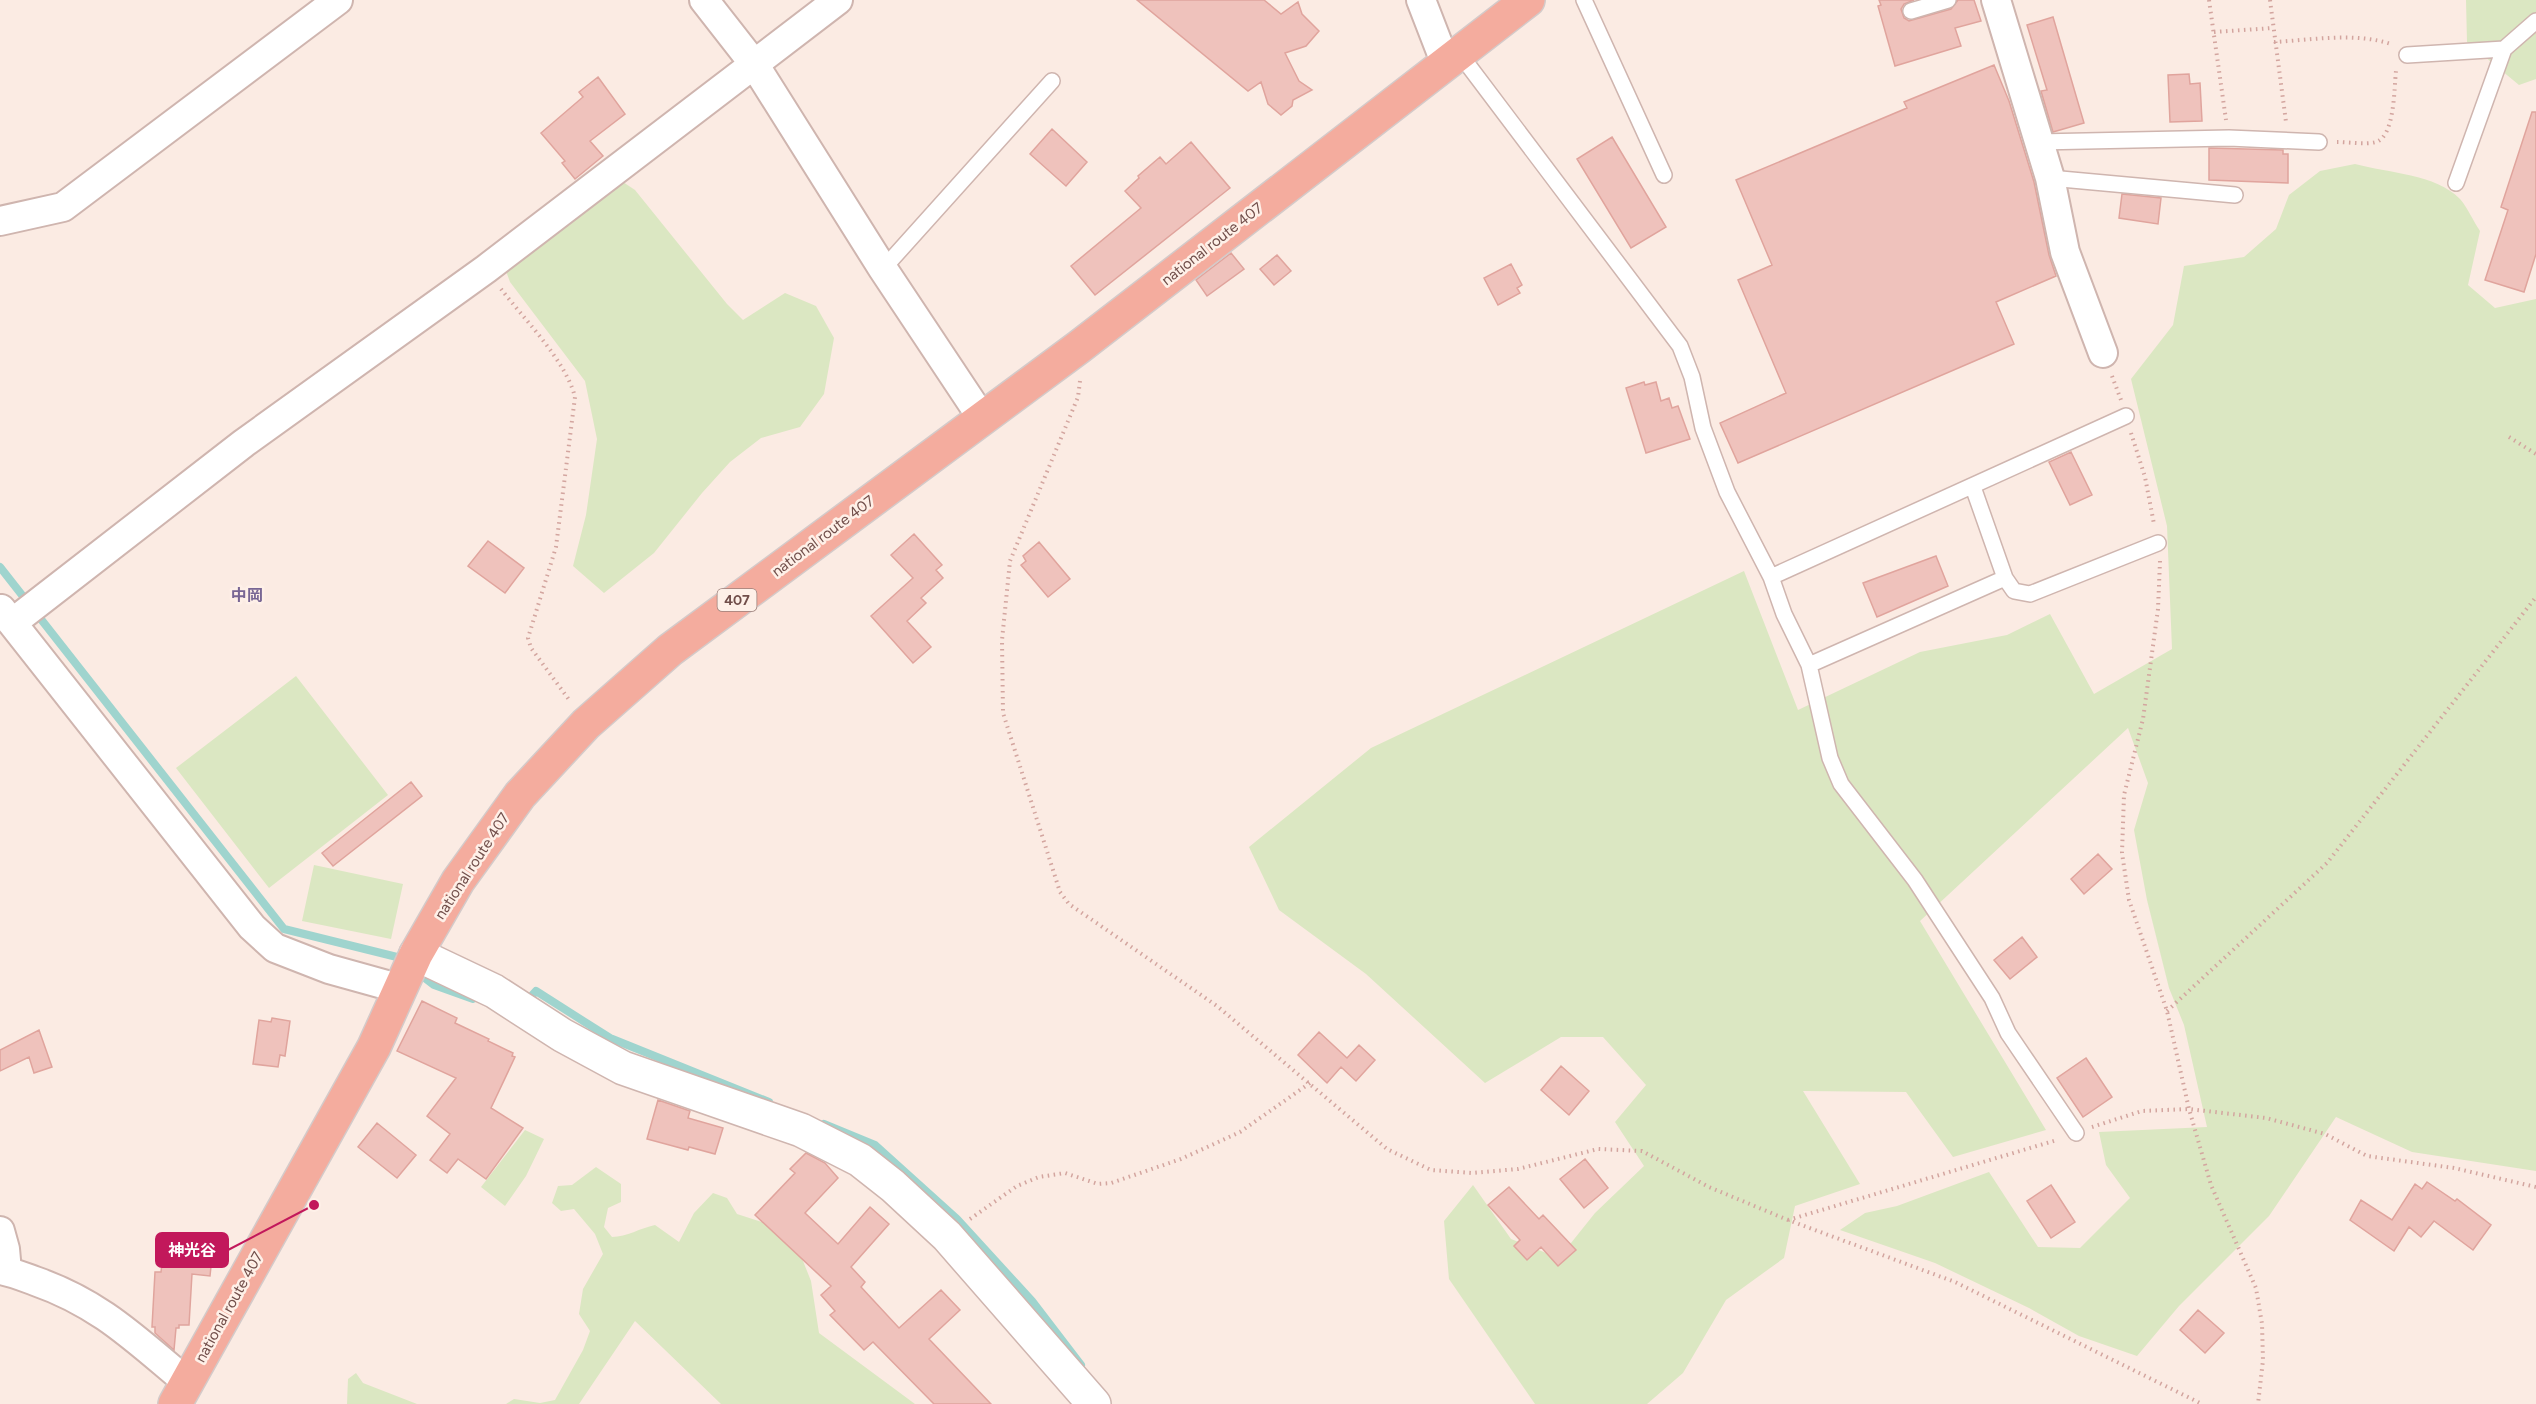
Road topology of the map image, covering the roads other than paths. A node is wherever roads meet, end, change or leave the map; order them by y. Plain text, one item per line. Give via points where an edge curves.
1 (704, 0) edge
2 (838, 0) edge
3 (1421, 0) edge
4 (1527, 0) edge
5 (1584, 0) edge
6 (1948, 0) edge
7 (1996, 0) edge
8 (329, 3) edge
9 (1911, 11) dead end
10 (2536, 21) edge
11 (2504, 49) junction
12 (2407, 55) road end
13 (1452, 58) junction
14 (754, 64) junction
15 (1052, 81) dead end
16 (2038, 142) junction
17 (2319, 142) road end
18 (1664, 175) dead end
19 (2050, 178) junction
20 (2456, 183) dead end
21 (2235, 195) dead end
22 (0, 221) edge
23 (883, 269) junction
24 (2103, 353) road end
25 (2126, 416) road end
26 (982, 418) junction
27 (1973, 487) junction
28 (2158, 543) road end
29 (1771, 577) junction
30 (2005, 578) junction
31 (6, 615) edge
32 (1809, 665) junction
33 (416, 954) junction
34 (401, 989) junction
35 (2076, 1133) road end
36 (0, 1231) edge
37 (3, 1271) edge
38 (181, 1393) edge
39 (1094, 1404) edge

1 - 14 street
2 - 14 street
3 - 13 street
4 - 13 highway, national route 407 / 407
5 - 18 lane
6 - 9 lane
7 - 16 street
8 - 22 street via 63,207
10 - 11 lane
11 - 12 lane
11 - 20 lane
13 - 26 highway, national route 407 / 407
13 - 29 lane via 1680,346 1692,377 1703,428 1727,492
14 - 23 street
14 - 31 street via 486,270
15 - 23 lane
16 - 17 lane via 2229,138
16 - 19 street
19 - 21 lane
19 - 24 street via 2066,252
23 - 26 street
25 - 27 lane
26 - 33 highway, national route 407 / 407 via 670,650 586,724 507,812 458,881
27 - 29 lane
27 - 30 lane
28 - 30 lane via 2030,594 2014,591
29 - 32 lane via 1784,615
30 - 32 lane
31 - 34 street via 252,927 275,948 329,969
32 - 35 lane via 1830,758 1841,784 1915,880 1992,998 2008,1033
33 - 34 highway, national route 407 / 407
33 - 39 street via 494,991 623,1068 801,1130 860,1160 947,1236
34 - 38 highway, national route 407 / 407 via 374,1047
36 - 37 street via 5,1249
37 - 38 street via 57,1289 130,1332

